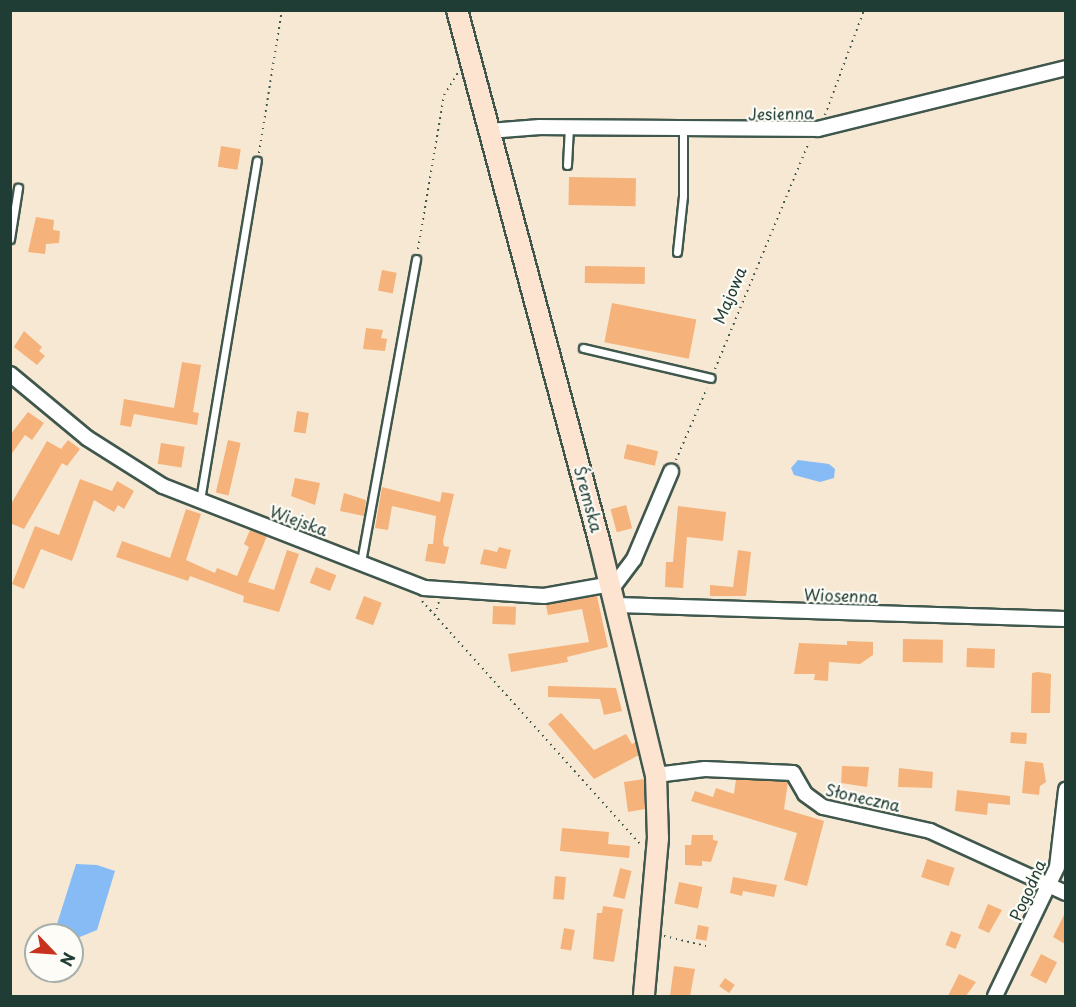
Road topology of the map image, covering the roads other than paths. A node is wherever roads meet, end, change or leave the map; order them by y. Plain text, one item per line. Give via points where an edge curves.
1 (456, 10) edge
2 (1065, 68) edge
3 (569, 127) junction
4 (683, 129) junction
5 (489, 131) junction
6 (257, 161) road end
7 (567, 165) dead end
8 (18, 188) dead end
9 (10, 239) edge
10 (677, 252) dead end
11 (416, 259) road end
12 (583, 348) dead end
13 (10, 374) edge
14 (711, 378) road end
15 (671, 472) road end
16 (200, 503) junction
17 (361, 562) junction
18 (610, 585) junction
19 (615, 605) junction
20 (1065, 619) edge
21 (656, 775) junction
22 (1065, 790) edge
23 (1050, 885) junction
24 (1065, 893) edge
25 (644, 996) edge
26 (995, 996) edge

1 - 5 main road, Śremska
2 - 4 street, Jesienna via 818,129
3 - 4 street, Jesienna
3 - 5 street, Jesienna
3 - 7 lane
4 - 10 lane via 683,196
5 - 18 main road, Śremska
6 - 16 lane
8 - 9 lane
11 - 17 lane
12 - 14 lane
13 - 16 street, Wiejska via 101,449
15 - 18 street via 634,559 621,579
16 - 17 street, Wiejska
17 - 18 street, Wiejska via 413,585 544,596
18 - 19 main road, Śremska
19 - 20 street, Wiosenna
19 - 21 main road, Śremska
21 - 23 street, Słoneczna via 705,769 793,773 805,794 823,807 922,829
21 - 25 main road, Śremska via 657,850
22 - 23 street, Pogodna via 1060,853
23 - 24 street, Słoneczna
23 - 26 street, Pogodna

